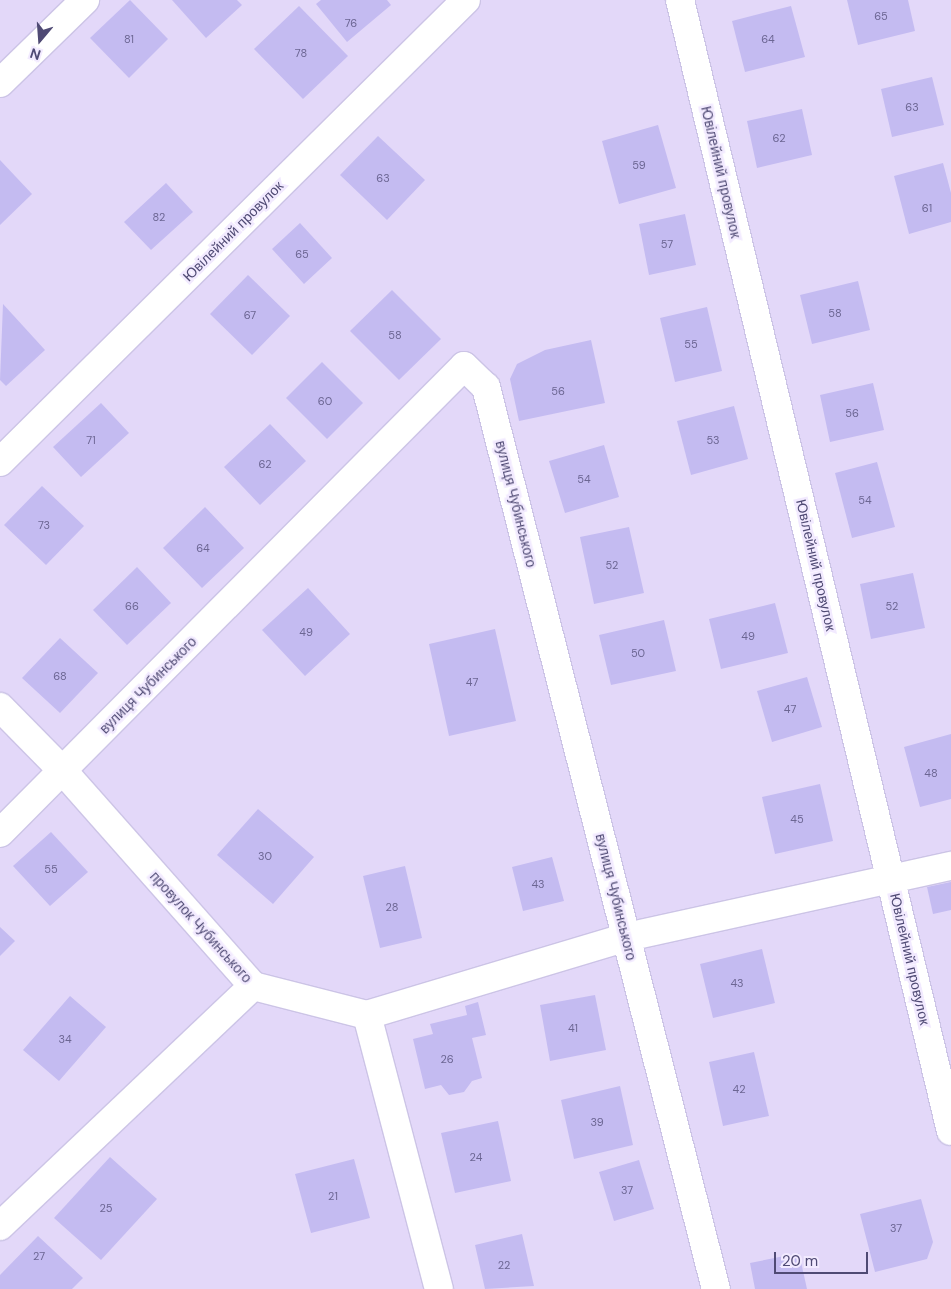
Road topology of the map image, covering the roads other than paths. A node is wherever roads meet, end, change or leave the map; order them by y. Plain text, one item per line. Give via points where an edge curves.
1 (85, 0) edge
2 (466, 0) edge
3 (680, 0) edge
4 (0, 83) edge
5 (0, 462) edge
6 (0, 707) edge
7 (63, 771) junction
8 (0, 833) edge
9 (951, 866) edge
10 (891, 881) junction
11 (627, 938) junction
12 (253, 986) junction
13 (367, 1015) junction
14 (951, 1131) edge
15 (0, 1226) edge
16 (439, 1289) edge
17 (716, 1289) edge

1 - 4 street
2 - 5 street, Ювілейний провулок
3 - 10 street, Ювілейний провулок
6 - 7 street, провулок Чубинського
7 - 8 street, вулиця Чубинського
7 - 11 street, вулиця Чубинського via 464,366 486,387
7 - 12 street, провулок Чубинського
9 - 10 street
10 - 11 street
10 - 14 street, Ювілейний провулок
11 - 13 street
11 - 17 street, вулиця Чубинського
12 - 13 street, провулок Чубинського
12 - 15 street
13 - 16 street

